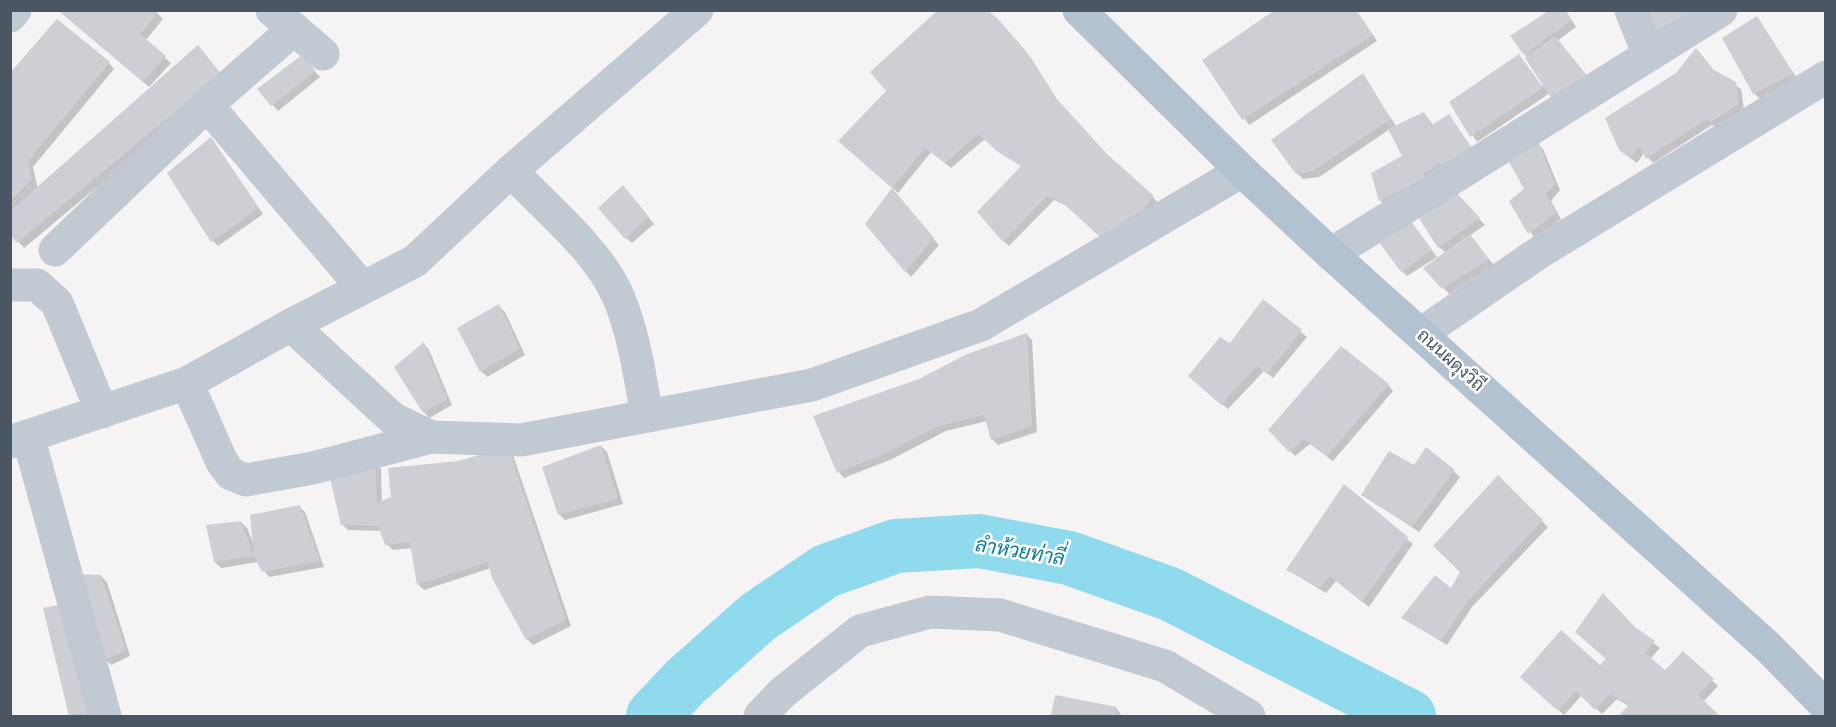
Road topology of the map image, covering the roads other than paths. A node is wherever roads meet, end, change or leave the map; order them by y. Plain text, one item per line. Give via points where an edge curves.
1 (15, 10) edge
2 (698, 10) edge
3 (1079, 10) edge
4 (1631, 10) edge
5 (1721, 10) edge
6 (10, 16) edge
7 (283, 20) edge
8 (324, 54) dead end
9 (1648, 55) junction
10 (1826, 77) edge
11 (207, 105) junction
12 (511, 171) junction
13 (1242, 171) junction
14 (55, 250) dead end
15 (1331, 254) junction
16 (10, 285) edge
17 (362, 287) junction
18 (291, 325) junction
19 (1422, 333) junction
20 (187, 383) junction
21 (102, 412) junction
22 (647, 416) junction
23 (431, 437) junction
24 (19, 439) edge
25 (1826, 706) edge
26 (105, 717) edge
27 (760, 717) edge
28 (1249, 717) edge

1 - 6 street
2 - 12 street
3 - 13 main road, ถนนผดุงวิถี
4 - 9 street
5 - 9 street
7 - 8 street
7 - 11 street
9 - 15 street
10 - 19 street via 1540,252
11 - 14 street
11 - 17 street
12 - 17 street via 415,261
12 - 22 street via 592,256 618,296
13 - 15 main road, ถนนผดุงวิถี
13 - 22 street via 981,325 812,385
15 - 19 main road, ถนนผดุงวิถี
16 - 21 street via 37,285 57,303
17 - 18 street
18 - 20 street
18 - 23 street via 392,418
19 - 25 main road, ถนนผดุงวิถี via 1768,647
20 - 21 street
20 - 23 street via 222,462 231,474 246,480 314,468
21 - 24 street
22 - 23 street via 520,441
24 - 26 street
27 - 28 street via 782,693 860,631 930,612 1000,615 1165,666

